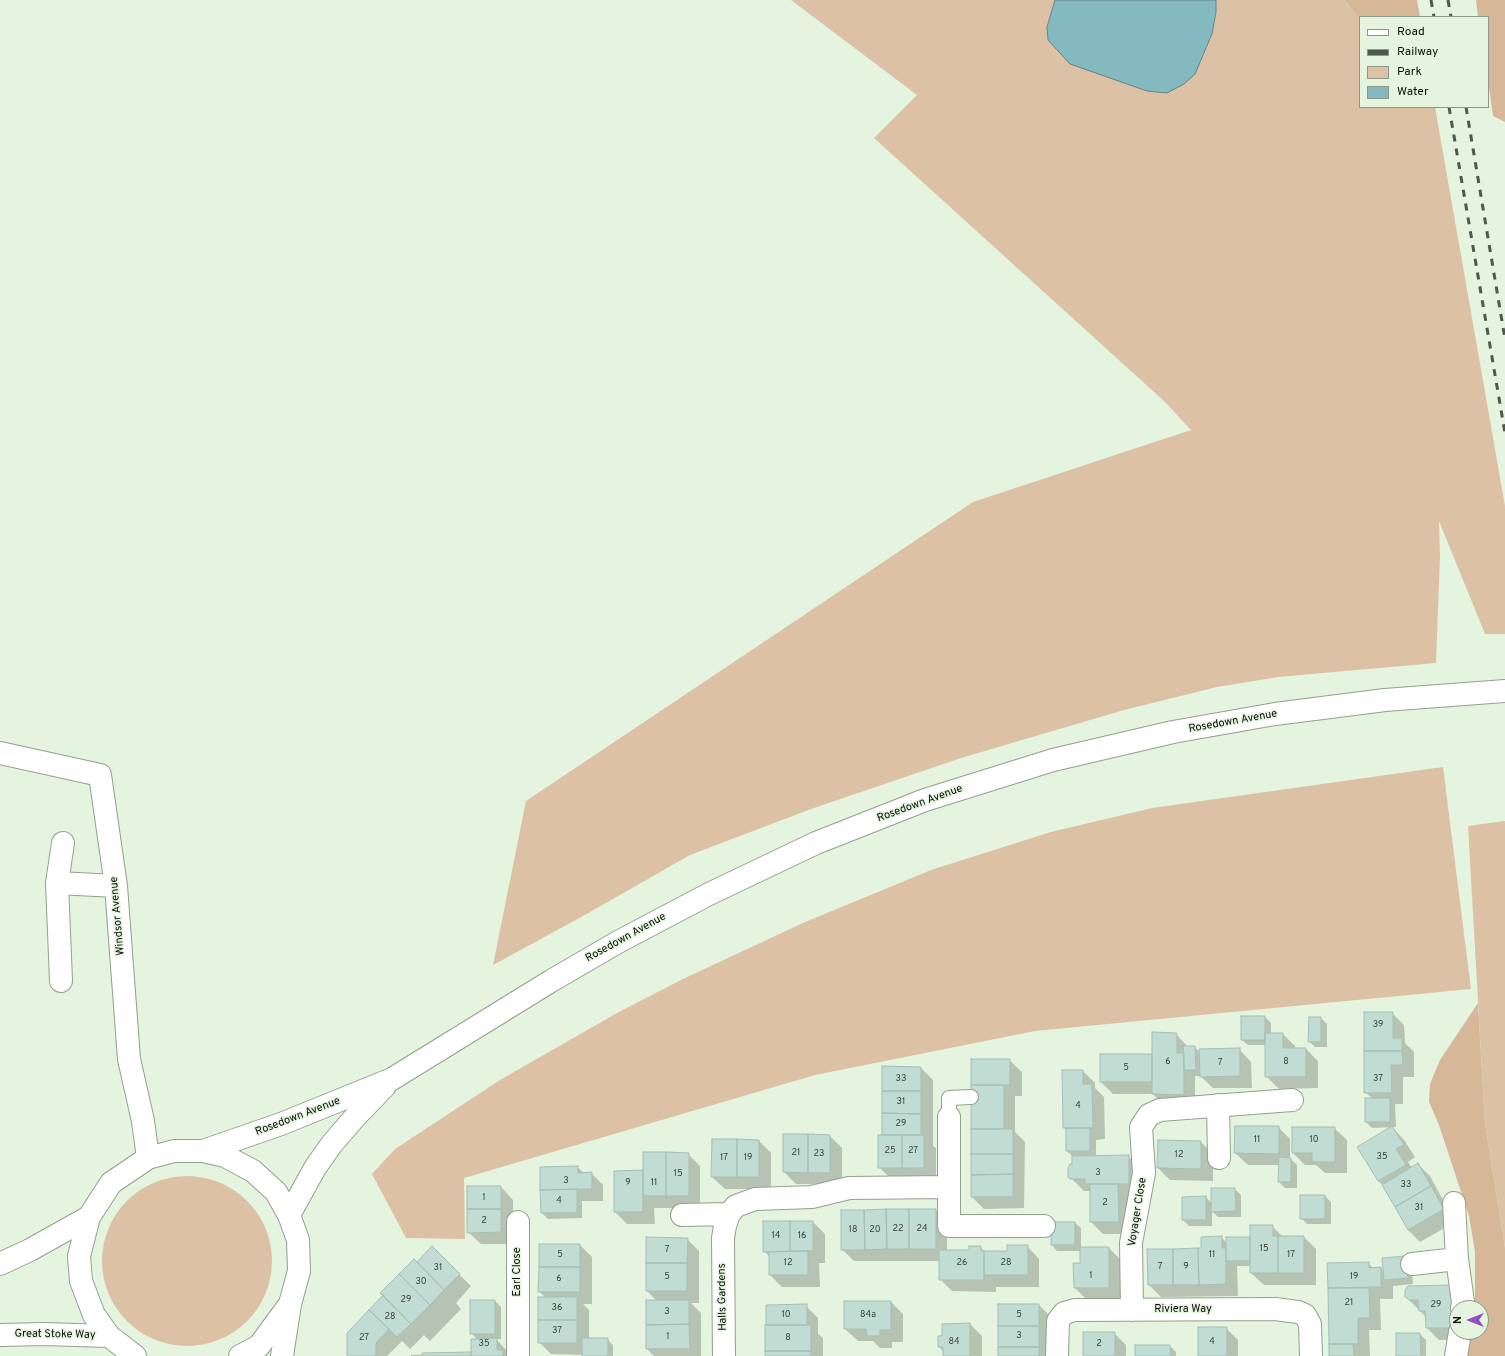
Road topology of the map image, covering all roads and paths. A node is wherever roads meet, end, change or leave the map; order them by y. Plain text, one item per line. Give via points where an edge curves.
1 (1504, 691) edge
2 (0, 753) edge
3 (63, 843) dead end
4 (57, 883) junction
5 (116, 886) junction
6 (61, 981) dead end
7 (392, 1079) junction
8 (970, 1098) dead end
9 (1292, 1100) dead end
10 (1218, 1105) junction
11 (949, 1117) joint
12 (203, 1151) junction
13 (148, 1158) junction
14 (1219, 1158) dead end
15 (949, 1187) junction
16 (1454, 1203) dead end
17 (729, 1214) junction
18 (289, 1215) junction
19 (682, 1215) dead end
20 (89, 1217) junction
21 (518, 1222) dead end
22 (1044, 1226) dead end
23 (1457, 1259) junction
24 (0, 1264) edge
25 (1412, 1264) dead end
26 (1463, 1300) edge
27 (290, 1304) junction
28 (1132, 1310) junction
29 (0, 1335) edge
30 (109, 1336) junction
31 (1459, 1340) edge
32 (135, 1356) edge
33 (240, 1356) edge
34 (282, 1356) edge
35 (518, 1356) edge
36 (724, 1356) edge
37 (1058, 1356) edge
38 (1311, 1356) edge
39 (1456, 1356) edge

1 - 7 street, Rosedown Avenue via 1385,700 1275,714 1173,732 1053,760 925,800 816,843 702,898 551,981
2 - 5 street, Windsor Avenue via 100,775
3 - 4 street
4 - 5 street
4 - 6 street
5 - 13 street, Windsor Avenue via 129,1059 143,1121
7 - 12 street, Rosedown Avenue via 281,1124
7 - 18 street, Rosedown Avenue via 331,1145
8 - 11 lane via 949,1098
9 - 10 street, Voyager Close
10 - 14 street
10 - 28 street, Voyager Close via 1160,1110 1149,1115 1141,1126 1144,1173 1131,1243
11 - 15 street
12 - 13 street via 174,1151
12 - 18 street via 225,1156 253,1171 276,1192
13 - 20 street via 111,1182
15 - 17 street via 849,1188 812,1197 755,1199 736,1206
15 - 22 street via 949,1226
16 - 23 street
17 - 19 street
17 - 36 street, Halls Gardens via 723,1238
18 - 27 street via 298,1240 299,1271
20 - 24 street
20 - 30 street via 79,1256 81,1281 94,1315
21 - 35 street, Earl Close
23 - 25 street
23 - 26 street
27 - 33 street via 259,1346
27 - 34 street
28 - 37 street, Riviera Way via 1075,1310 1064,1313 1058,1320
28 - 38 street, Riviera Way via 1275,1309 1298,1312 1305,1315 1310,1324
29 - 30 street, Great Stoke Way
30 - 32 street
31 - 39 street

